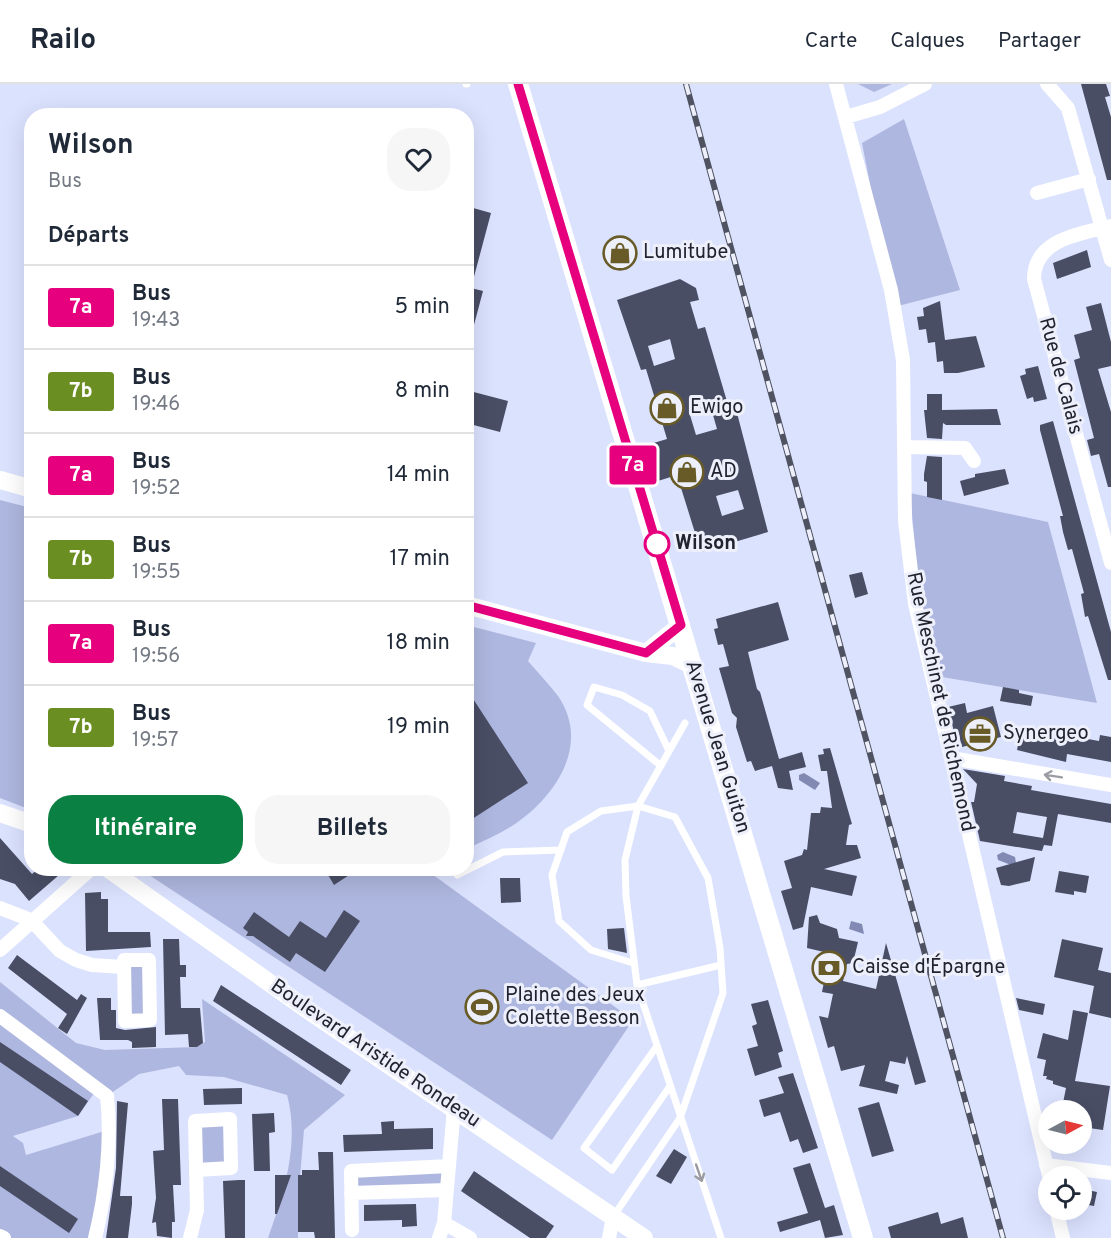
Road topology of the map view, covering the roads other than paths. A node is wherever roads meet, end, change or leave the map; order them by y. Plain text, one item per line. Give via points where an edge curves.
1 (518, 84) edge
2 (836, 84) edge
3 (924, 84) edge
4 (1047, 84) edge
5 (846, 117) junction
6 (1089, 179) junction
7 (1037, 193) dead end
8 (1107, 227) edge
9 (1111, 260) edge
10 (904, 447) junction
11 (974, 461) dead end
12 (0, 480) edge
13 (24, 487) edge
14 (1111, 563) edge
15 (474, 608) edge
16 (681, 625) junction
17 (646, 653) junction
18 (694, 666) junction
19 (685, 723) dead end
20 (669, 751) junction
21 (951, 758) junction
22 (661, 766) junction
23 (1111, 785) edge
24 (638, 806) junction
25 (0, 813) edge
26 (24, 821) edge
27 (561, 850) junction
28 (474, 866) edge
29 (83, 876) edge
30 (119, 876) edge
31 (0, 908) edge
32 (31, 920) junction
33 (0, 950) edge
34 (633, 963) junction
35 (721, 965) junction
36 (123, 967) junction
37 (637, 985) junction
38 (0, 1016) edge
39 (657, 1046) junction
40 (670, 1086) junction
41 (454, 1108) junction
42 (680, 1118) junction
43 (449, 1166) junction
44 (1046, 1166) edge
45 (196, 1170) dead end
46 (1092, 1172) edge
47 (1111, 1173) edge
48 (447, 1190) junction
49 (351, 1193) junction
50 (613, 1217) junction
51 (1059, 1220) edge
52 (444, 1223) junction
53 (352, 1230) dead end
54 (95, 1238) edge
55 (190, 1238) edge
56 (439, 1238) edge
57 (470, 1238) edge
58 (609, 1238) edge
59 (644, 1238) edge
60 (721, 1238) edge
61 (863, 1238) edge
62 (1063, 1238) edge

1 - 16 main road, Avenue Jean Guiton
2 - 5 street, Rue Meschinet de Richemond
3 - 5 street via 880,107
4 - 6 street via 1068,108
5 - 10 street, Rue Meschinet de Richemond via 891,290 903,360
6 - 7 street
6 - 8 street
8 - 9 street
8 - 14 street, Rue de Calais via 1051,245 1036,262 1034,279
10 - 11 street via 966,448
10 - 21 street, Rue Meschinet de Richemond via 905,521 915,604
12 - 13 street
15 - 17 street
16 - 17 street
16 - 18 main road, Avenue Jean Guiton
17 - 18 street via 673,656
18 - 61 main road, Avenue Jean Guiton
19 - 20 lane
20 - 22 lane
20 - 22 lane via 650,711 622,695 594,687 587,705
23 -> 21 street
21 - 44 street, Rue Meschinet de Richemond
22 - 24 lane
24 - 27 lane via 601,811 567,832
24 - 34 lane via 625,860
24 - 35 lane via 675,817 708,878
25 - 26 street
27 - 28 lane via 503,852
27 - 34 lane via 552,875 559,921 591,950
29 - 32 street
30 - 41 street, Boulevard Aristide Rondeau
31 - 32 street
32 - 33 street
32 - 36 street via 60,951 76,960
34 - 37 lane
35 - 37 lane
35 - 42 lane via 723,993
36 - 36 street via 125,1021 150,1020 149,960 124,960
37 - 39 lane
38 - 54 street via 107,1096 109,1117 101,1214
39 - 40 lane
39 - 40 lane via 584,1148 612,1170
40 - 42 lane
41 - 43 street
41 - 50 street, Boulevard Aristide Rondeau
42 - 50 lane
42 -> 60 lane
43 - 48 street
43 - 49 street via 351,1171
45 - 55 street via 197,1210
46 - 47 street
48 - 49 street
48 - 52 street
49 - 53 street
50 - 58 street
50 - 59 street, Boulevard Aristide Rondeau
51 - 62 street
52 - 56 street
52 - 57 street

